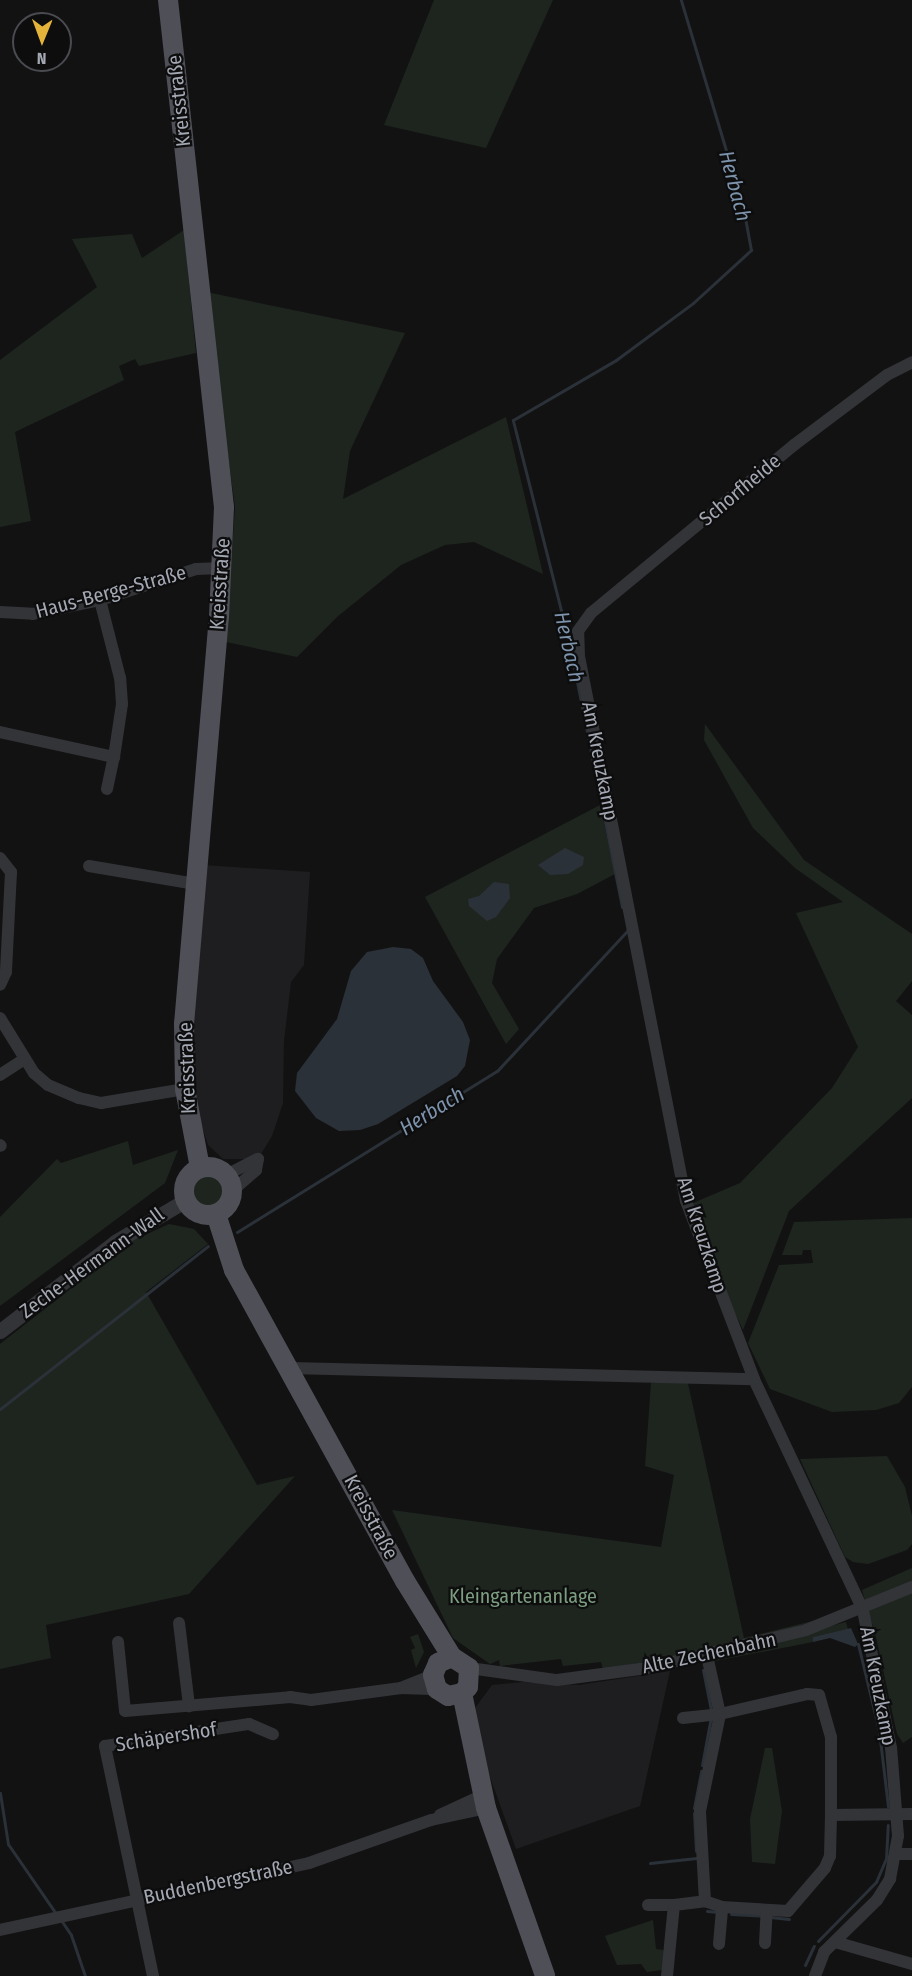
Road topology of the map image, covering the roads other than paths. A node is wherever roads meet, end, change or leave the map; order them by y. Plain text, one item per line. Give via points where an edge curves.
1 (168, 0) edge
2 (912, 362) edge
3 (222, 568) junction
4 (100, 600) junction
5 (0, 612) edge
6 (578, 631) joint
7 (6, 733) edge
8 (0, 741) edge
9 (114, 757) junction
10 (107, 789) dead end
11 (0, 858) edge
12 (89, 866) dead end
13 (195, 884) junction
14 (0, 985) edge
15 (0, 1018) edge
16 (23, 1060) junction
17 (0, 1075) edge
18 (185, 1089) junction
19 (200, 1168) junction
20 (186, 1200) junction
21 (216, 1214) junction
22 (0, 1331) edge
23 (290, 1368) junction
24 (754, 1379) junction
25 (912, 1587) edge
26 (863, 1610) junction
27 (179, 1623) dead end
28 (118, 1642) dead end
29 (707, 1656) junction
30 (451, 1678) junction
31 (189, 1706) junction
32 (720, 1714) junction
33 (683, 1718) dead end
34 (273, 1734) dead end
35 (480, 1803) junction
36 (912, 1814) edge
37 (831, 1815) junction
38 (896, 1816) junction
39 (897, 1854) junction
40 (912, 1854) edge
41 (140, 1898) junction
42 (705, 1901) junction
43 (648, 1905) dead end
44 (674, 1905) junction
45 (722, 1907) junction
46 (767, 1910) junction
47 (0, 1930) edge
48 (835, 1942) junction
49 (765, 1943) dead end
50 (719, 1944) dead end
51 (912, 1964) edge
52 (153, 1976) edge
53 (535, 1976) edge
54 (545, 1976) edge
55 (667, 1976) edge
56 (815, 1976) edge

1 - 3 main road, Kreisstraße via 221,469
2 - 6 street, Schorfheide via 887,375 794,445 591,613
3 - 4 street, Haus-Berge-Straße via 196,569
3 - 13 main road, Kreisstraße
4 - 5 street, Haus-Berge-Straße via 33,614
4 - 9 street via 120,678 122,704
6 - 24 street, Am Kreuzkamp via 579,656 686,1201
7 - 8 street
7 - 9 street
9 - 10 street
11 - 14 street via 11,872 6,972
12 - 13 street
13 - 18 main road, Kreisstraße via 184,1023
15 - 16 street
16 - 17 street
16 - 18 street via 48,1085 101,1103
18 - 19 main road, Kreisstraße
19 - 20 main road via 186,1181
19 - 21 main road via 219,1169 229,1183 229,1205
20 - 21 main road via 198,1213
20 - 22 street, Zeche-Hermann-Wall via 115,1242
21 - 23 main road, Kreisstraße via 234,1270
23 - 24 street
23 - 30 main road, Kreisstraße via 431,1628
24 - 26 street, Am Kreuzkamp
25 - 26 street, Alte Zechenbahn
26 - 29 street, Alte Zechenbahn via 806,1630
26 - 38 street, Am Kreuzkamp via 891,1749
27 - 31 street
28 - 31 street, Alte Zechenbahn via 125,1711
29 - 30 street, Alte Zechenbahn via 576,1679 497,1674
29 - 32 street
30 - 31 street, Alte Zechenbahn via 311,1700 290,1697
30 - 35 main road, Kreisstraße
32 - 33 street
32 - 37 street via 807,1694 819,1695 831,1737
32 - 42 street via 700,1810
34 - 41 street, Schäpershof via 249,1724 105,1746
35 - 41 street, Buddenbergstraße via 309,1863
35 - 53 main road, Kreisstraße
35 - 54 main road, Kreisstraße
36 - 38 street
37 - 38 street
37 - 46 street via 830,1856 825,1868 788,1911
38 - 39 street, Am Kreuzkamp
39 - 40 street
39 - 48 street, Am Kreuzkamp via 890,1879 877,1900
41 - 47 street, Buddenbergstraße
41 - 52 street
42 - 44 street
42 - 45 street
43 - 44 street
44 - 55 street
45 - 46 street
45 - 50 street
46 - 49 street
48 - 51 street
48 - 56 street, Am Kreuzkamp via 824,1952

